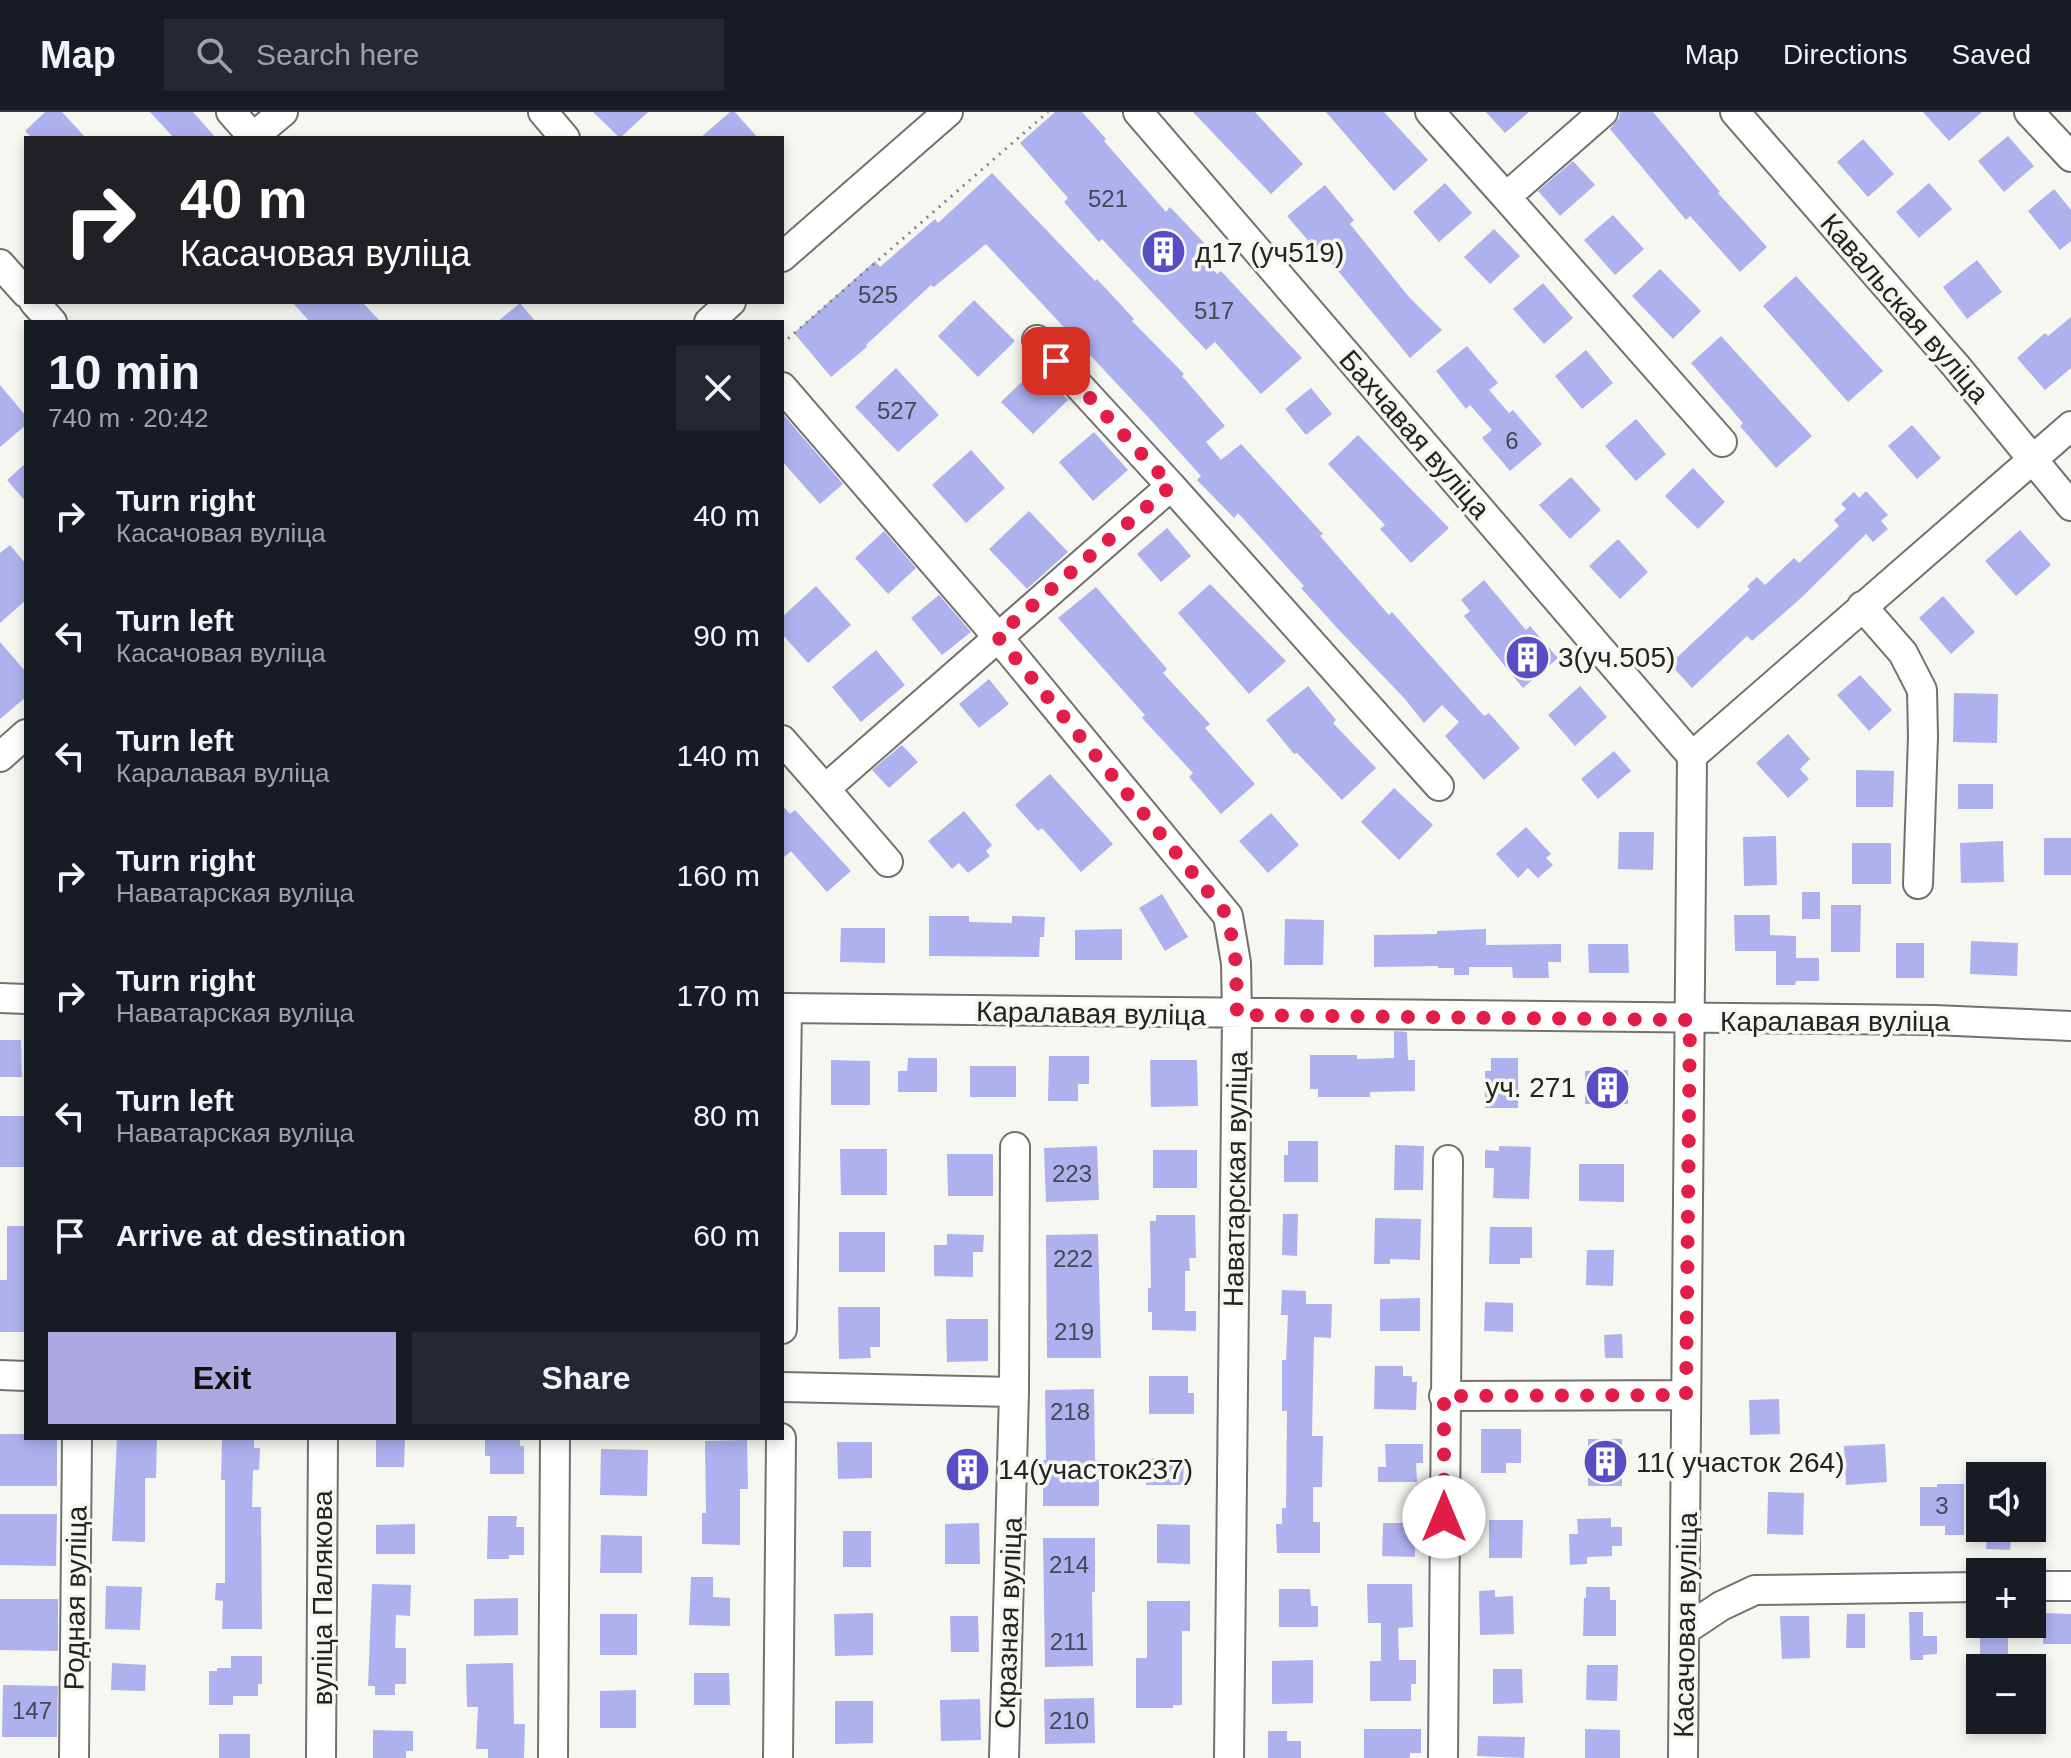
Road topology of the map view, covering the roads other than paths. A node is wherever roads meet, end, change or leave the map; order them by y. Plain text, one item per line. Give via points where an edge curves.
1 (231, 112) edge
2 (283, 112) edge
3 (543, 112) edge
4 (948, 112) edge
5 (1138, 112) edge
6 (1430, 112) edge
7 (1603, 112) edge
8 (1735, 112) edge
9 (2029, 112) edge
10 (252, 136) edge
11 (256, 136) edge
12 (563, 136) edge
13 (2071, 157) edge
14 (1506, 197) junction
15 (784, 255) edge
16 (0, 264) edge
17 (24, 291) edge
18 (36, 304) edge
19 (50, 320) edge
20 (1037, 340) dead end
21 (784, 389) edge
22 (2071, 426) edge
23 (1722, 442) dead end
24 (2033, 459) junction
25 (1171, 486) junction
26 (2071, 506) edge
27 (1862, 606) junction
28 (997, 636) junction
29 (24, 736) edge
30 (784, 742) edge
31 (1692, 756) junction
32 (0, 757) edge
33 (1439, 786) dead end
34 (825, 789) junction
35 (888, 862) dead end
36 (1918, 884) dead end
37 (0, 998) edge
38 (24, 999) edge
39 (784, 1008) edge
40 (1237, 1015) junction
41 (1690, 1020) junction
42 (2071, 1026) edge
43 (1015, 1147) dead end
44 (1448, 1160) dead end
45 (0, 1375) edge
46 (24, 1376) edge
47 (784, 1387) edge
48 (1014, 1392) junction
49 (1686, 1395) junction
50 (1444, 1396) junction
51 (77, 1440) edge
52 (323, 1440) edge
53 (555, 1440) edge
54 (781, 1440) edge
55 (2046, 1586) edge
56 (2071, 1586) edge
57 (1966, 1587) edge
58 (1685, 1630) junction
59 (74, 1758) edge
60 (321, 1758) edge
61 (553, 1758) edge
62 (778, 1758) edge
63 (1004, 1758) edge
64 (1229, 1758) edge
65 (1443, 1758) edge
66 (1683, 1758) edge

1 - 10 street
2 - 11 street
3 - 12 street
4 - 15 street
5 - 31 street, Бахчавая вуліца
6 - 14 street
7 - 14 street
8 - 24 street, Кавальская вуліца
9 - 13 street
14 - 23 street
16 - 17 street
18 - 19 street
20 - 25 street
21 - 28 street, Наватарская вуліца
22 - 24 street
24 - 26 street, Кавальская вуліца
24 - 27 street
25 - 28 street
25 - 33 street
27 - 31 street
27 - 36 street via 1903,653 1922,690
28 - 34 street
28 - 40 street, Наватарская вуліца via 1228,916
29 - 32 street
30 - 34 street
31 - 41 street, Касачовая вуліца
34 - 35 street
37 - 38 street
39 - 40 street, Каралавая вуліца
40 - 41 street, Каралавая вуліца
40 - 64 street, Наватарская вуліца
41 - 42 street, Каралавая вуліца
41 - 49 street, Касачовая вуліца
43 - 48 street, Скразная вуліца
44 - 50 street
45 - 46 street
47 - 48 street
48 - 63 street, Скразная вуліца
49 - 50 street
49 - 58 street, Касачовая вуліца
50 - 65 street
51 - 59 street, Родная вуліца
52 - 60 street, вуліца Палякова
53 - 61 street
54 - 62 street
55 - 56 street
57 - 58 street via 1755,1590
58 - 66 street, Касачовая вуліца

